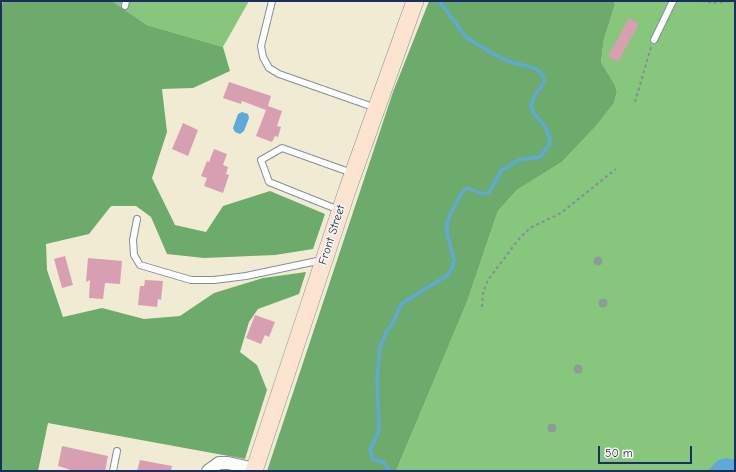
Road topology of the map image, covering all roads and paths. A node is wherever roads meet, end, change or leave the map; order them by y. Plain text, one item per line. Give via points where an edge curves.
1 (272, 1) edge
2 (415, 1) edge
3 (673, 1) edge
4 (702, 1) edge
5 (732, 1) edge
6 (654, 40) joint
7 (635, 102) dead end
8 (376, 108) junction
9 (616, 170) dead end
10 (353, 173) junction
11 (340, 211) junction
12 (137, 219) dead end
13 (324, 260) junction
14 (482, 306) dead end
15 (117, 451) dead end
16 (255, 470) edge
17 (113, 471) edge
18 (208, 471) edge

1 - 8 lane via 261,46 262,57 269,68 279,74
2 - 8 main road, Front Street
3 - 6 lane
4 - 5 path
6 - 7 path
8 - 10 main road, Front Street
9 - 14 path via 562,213 530,228 518,240 488,280
10 - 11 main road, Front Street
10 - 11 lane via 282,148 261,160 269,182
11 - 13 main road, Front Street
12 - 13 lane via 132,240 134,255 140,265 191,280 246,276
13 - 16 main road, Front Street
15 - 17 lane
16 - 18 street via 219,463

